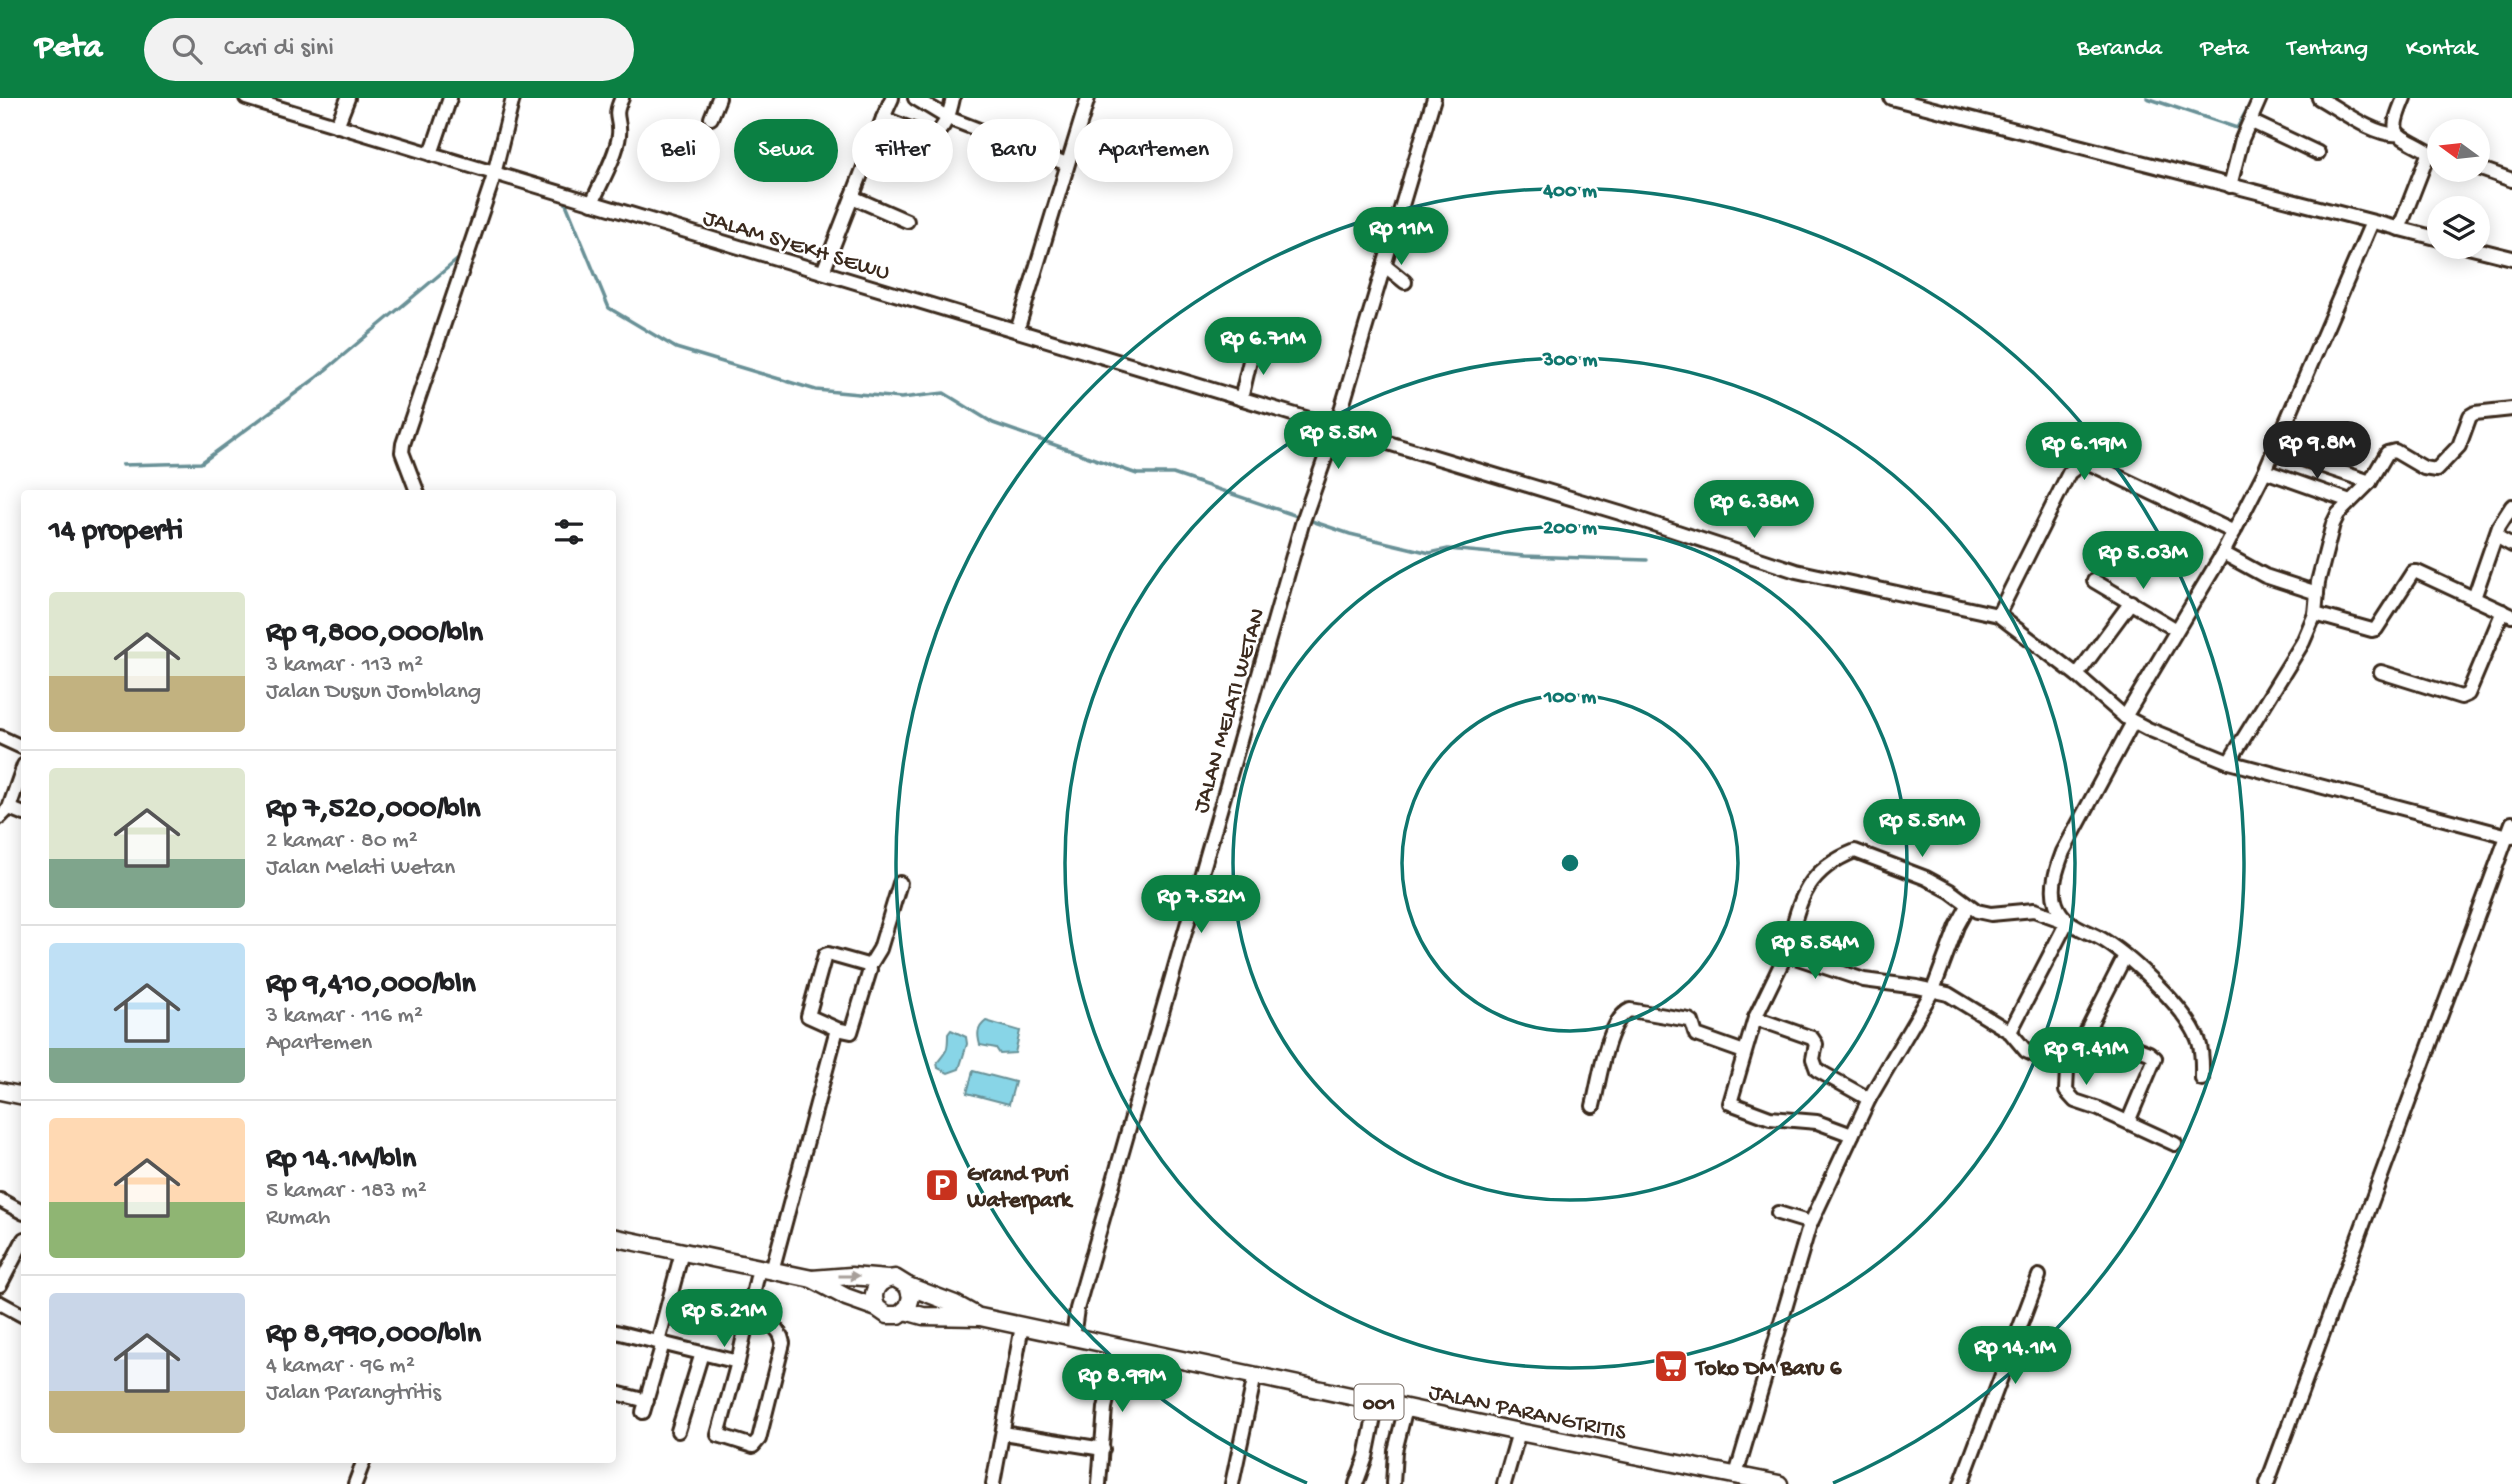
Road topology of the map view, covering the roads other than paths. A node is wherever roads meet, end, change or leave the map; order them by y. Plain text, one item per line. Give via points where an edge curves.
1 (246, 98) edge
2 (348, 98) edge
3 (450, 98) edge
4 (513, 98) edge
5 (622, 98) edge
6 (719, 98) edge
7 (892, 98) edge
8 (915, 98) edge
9 (953, 98) edge
10 (1088, 98) edge
11 (1434, 98) edge
12 (1891, 98) edge
13 (2260, 98) edge
14 (2319, 98) edge
15 (2404, 98) edge
16 (711, 118) dead end
17 (883, 118) junction
18 (948, 118) junction
19 (2250, 121) junction
20 (337, 125) junction
21 (2398, 134) junction
22 (2427, 150) edge
23 (2318, 153) dead end
24 (431, 154) junction
25 (1067, 164) junction
26 (2427, 169) edge
27 (2490, 172) edge
28 (494, 176) junction
29 (2512, 180) edge
30 (2230, 186) junction
31 (852, 197) junction
32 (592, 203) junction
33 (907, 221) dead end
34 (2372, 222) junction
35 (2399, 229) junction
36 (2427, 237) edge
37 (2490, 252) edge
38 (2512, 258) edge
39 (1384, 265) junction
40 (822, 272) junction
41 (1405, 282) dead end
42 (1017, 331) junction
43 (1253, 348) dead end
44 (1241, 399) junction
45 (2512, 409) edge
46 (1336, 427) junction
47 (2273, 449) junction
48 (2264, 471) junction
49 (2370, 482) junction
50 (416, 490) edge
51 (2350, 501) junction
52 (2512, 506) edge
53 (2234, 532) junction
54 (2496, 536) junction
55 (2512, 545) edge
56 (2223, 553) junction
57 (2094, 581) dead end
58 (2316, 593) junction
59 (2474, 598) junction
60 (2131, 602) junction
61 (2315, 614) junction
62 (2507, 614) edge
63 (1998, 615) junction
64 (2175, 629) junction
65 (2381, 671) dead end
66 (2077, 675) junction
67 (2129, 720) junction
68 (0, 737) edge
69 (21, 747) edge
70 (2229, 762) junction
71 (21, 772) edge
72 (4, 812) edge
73 (2512, 823) edge
74 (2509, 837) edge
75 (900, 883) dead end
76 (1968, 906) junction
77 (2067, 922) junction
78 (1786, 954) junction
79 (2125, 956) junction
80 (869, 967) junction
81 (1933, 990) junction
82 (1755, 1018) junction
83 (837, 1029) junction
84 (2089, 1030) junction
85 (2010, 1032) junction
86 (1744, 1052) junction
87 (2067, 1070) junction
88 (2202, 1079) dead end
89 (0, 1091) edge
90 (21, 1095) edge
91 (1869, 1099) junction
92 (1593, 1106) dead end
93 (2128, 1122) junction
94 (1852, 1135) junction
95 (2175, 1144) dead end
96 (0, 1200) edge
97 (21, 1211) edge
98 (1778, 1213) dead end
99 (1811, 1223) junction
100 (616, 1240) edge
101 (21, 1244) edge
102 (682, 1252) junction
103 (766, 1270) junction
104 (2039, 1276) dead end
105 (812, 1279) junction
106 (887, 1279) junction
107 (0, 1285) edge
108 (908, 1286) junction
109 (0, 1303) edge
110 (877, 1308) junction
111 (905, 1311) junction
112 (21, 1314) edge
113 (748, 1316) junction
114 (980, 1318) junction
115 (1022, 1326) junction
116 (616, 1332) edge
117 (1073, 1337) junction
118 (660, 1342) junction
119 (1111, 1345) junction
120 (702, 1353) junction
121 (738, 1362) junction
122 (1255, 1375) junction
123 (616, 1394) edge
124 (1377, 1402) junction
125 (1406, 1407) junction
126 (678, 1431) dead end
127 (1519, 1432) junction
128 (1003, 1433) junction
129 (1103, 1449) junction
130 (363, 1463) edge
131 (1736, 1475) junction
132 (355, 1484) edge
133 (993, 1484) edge
134 (1100, 1484) edge
135 (1232, 1484) edge
136 (1356, 1484) edge
137 (1393, 1484) edge
138 (1504, 1484) edge
139 (1779, 1484) edge
140 (1961, 1484) edge
141 (2267, 1484) edge

1 - 20 street, JALAM SYEKH SEWU
2 - 20 street
3 - 24 street
4 - 28 street
5 - 32 street via 615,113 617,144
6 - 16 street
7 - 17 street
8 - 18 street
9 - 18 street
10 - 25 street
11 - 39 street, JALAN MELATI WETAN
12 - 30 street
13 - 19 street
14 - 21 street via 2376,130
15 - 21 street via 2394,122
17 - 18 street via 931,137
17 - 31 street
18 - 25 street
19 - 23 street
19 - 30 street
20 - 24 street, JALAM SYEKH SEWU
21 - 22 street
24 - 28 street, JALAM SYEKH SEWU
25 - 42 street
26 - 35 street
27 - 29 street
28 - 32 street, JALAM SYEKH SEWU
28 - 50 street via 403,444
30 - 34 street
31 - 33 street
31 - 40 street
32 - 40 street, JALAM SYEKH SEWU
34 - 35 street
34 - 47 street
35 - 36 street
37 - 38 street
39 - 41 street
39 - 46 street, JALAN MELATI WETAN
40 - 42 street, JALAM SYEKH SEWU
42 - 44 street, JALAM SYEKH SEWU
43 - 44 street
44 - 46 street, JALAM SYEKH SEWU
45 - 49 street via 2470,416 2459,446 2436,470 2391,451
46 - 63 street, JALAM SYEKH SEWU via 1796,571
46 - 117 street, JALAN MELATI WETAN via 1302,524 1077,1309
47 - 48 street
47 - 49 street
48 - 51 street
48 - 53 street
49 - 51 street
51 - 58 street via 2333,524
52 - 54 street
53 - 56 street
53 - 63 street via 2082,463 2069,474
54 - 55 street
54 - 59 street
56 - 58 street via 2266,576
56 - 64 street
57 - 60 street
58 - 61 street
59 - 61 street via 2413,572 2376,629
59 - 62 street
60 - 64 street
60 - 66 street
61 - 70 street via 2303,642
62 - 65 street via 2468,694 2461,697
63 - 66 street
64 - 67 street
66 - 67 street
67 - 70 street
67 - 77 street via 2057,869 2056,905
68 - 69 street
70 - 74 street
71 - 72 street
73 - 74 street
74 - 141 street
75 - 80 street via 880,949
76 - 77 street via 1991,914 2040,911
76 - 78 street via 1926,878 1855,851 1813,877 1800,899
76 - 81 street
77 - 79 street
77 - 85 street
78 - 81 street via 1864,980
78 - 82 street
79 - 84 street
79 - 88 street via 2193,1029 2201,1052
80 - 83 street via 851,1032
80 - 83 street via 825,955 808,1016
81 - 85 street via 1958,999
81 - 91 street
82 - 86 street
82 - 91 street via 1812,1038 1817,1070
83 - 103 street
84 - 87 street
84 - 93 street via 2155,1058
85 - 87 street via 2026,1051
86 - 92 street via 1696,1035 1689,1020 1630,1010 1619,1018 1611,1034
86 - 94 street via 1730,1103 1770,1118 1816,1122
87 - 93 street via 2070,1099
89 - 90 main road
91 - 94 street
93 - 95 street
94 - 99 street
96 - 97 street
98 - 99 street
99 - 131 street
100 - 102 main road, 001
101 - 107 street
102 - 103 main road, 001
102 - 118 street
103 - 105 main road, 001
103 - 113 street
104 - 140 street
105 -> 106 main road, 001
105 - 110 main road, 001
106 - 108 main road, 001 via 899,1279
106 - 110 main road via 874,1291
108 - 111 main road via 911,1297
108 - 114 main road, JALAN PARANGTRITIS / 001
109 - 112 street
110 - 111 main road, 001 via 893,1316
111 - 114 main road, JALAN PARANGTRITIS / 001
113 - 121 street
113 - 121 street via 770,1323 782,1335 783,1343 754,1446 718,1435
114 - 115 main road, JALAN PARANGTRITIS / 001
115 - 117 main road, JALAN PARANGTRITIS / 001
115 - 128 street
116 - 118 street
117 - 119 main road, JALAN PARANGTRITIS / 001
118 - 120 street
118 - 123 street via 645,1406
119 - 122 main road, JALAN PARANGTRITIS / 001
119 - 129 street via 1115,1364 1105,1408
120 - 121 street
120 - 126 street
122 - 124 main road, JALAN PARANGTRITIS / 001
122 - 135 street
124 - 125 main road, JALAN PARANGTRITIS / 001
124 - 136 street
125 - 127 main road, JALAN PARANGTRITIS / 001
125 - 137 street via 1393,1461
127 - 131 main road, JALAN PARANGTRITIS / 001
127 - 138 street
128 - 129 street
128 - 133 street
129 - 134 street
130 - 132 street
131 - 139 main road, JALAN PARANGTRITIS / 001

